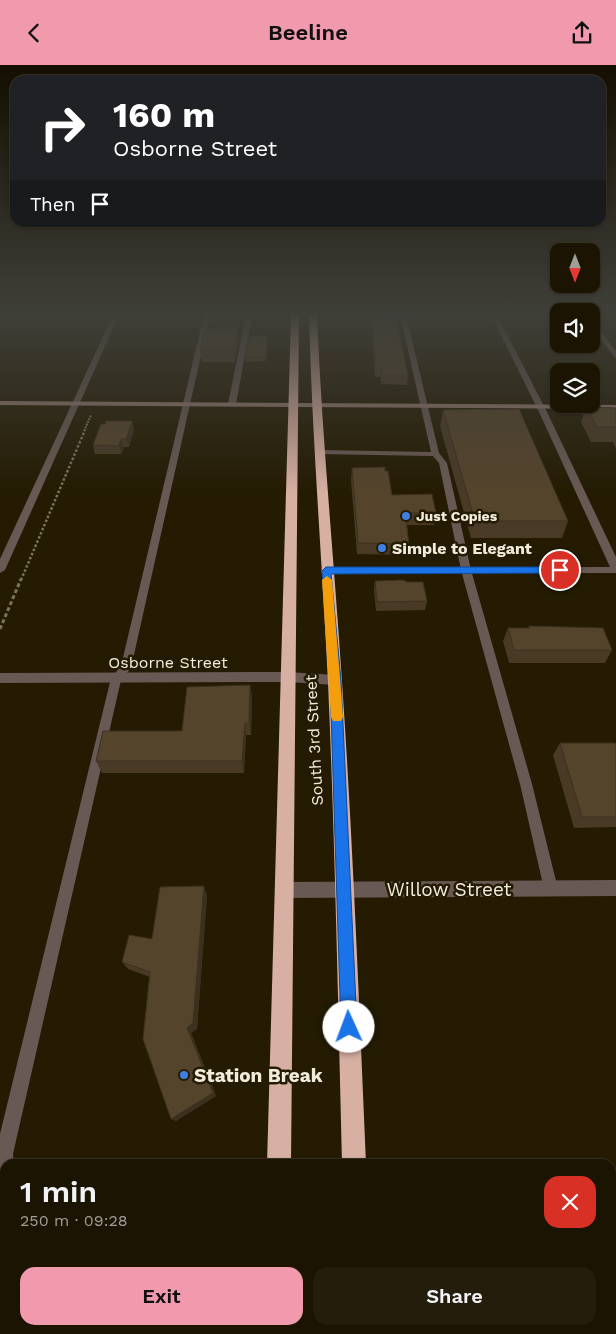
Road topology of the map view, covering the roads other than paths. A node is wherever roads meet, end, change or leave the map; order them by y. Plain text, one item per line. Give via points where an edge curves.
1 (90, 374) edge
2 (194, 374) edge
3 (238, 374) edge
4 (293, 374) edge
5 (315, 374) edge
6 (418, 374) edge
7 (524, 374) edge
8 (0, 403) edge
9 (77, 404) junction
10 (188, 404) junction
11 (232, 404) junction
12 (292, 404) junction
13 (316, 405) junction
14 (425, 405) junction
15 (540, 407) junction
16 (616, 407) edge
17 (319, 452) junction
18 (435, 454) junction
19 (616, 569) edge
20 (0, 570) edge
21 (466, 570) junction
22 (326, 571) junction
23 (288, 677) junction
24 (116, 678) junction
25 (0, 679) edge
26 (335, 680) junction
27 (616, 888) edge
28 (551, 889) junction
29 (345, 890) junction
30 (283, 891) junction
31 (4, 1159) edge
32 (279, 1159) edge
33 (354, 1159) edge

1 - 9 street
2 - 10 lane
3 - 11 lane
4 - 12 highway, South 3rd Street
5 - 13 highway, South 3rd Street
6 - 14 lane
7 - 15 street
8 - 9 main road
9 - 10 main road
9 - 20 street
10 - 11 main road
10 - 24 lane via 126,668
11 - 12 main road
12 - 13 main road
12 - 23 highway, South 3rd Street
13 - 14 main road
13 - 17 highway, South 3rd Street
14 - 15 main road
14 - 18 lane
15 - 16 main road
15 - 19 street
17 - 18 lane
17 - 22 highway, South 3rd Street
18 - 21 lane via 443,463
19 - 21 street
21 - 22 street
21 - 28 lane via 526,784
22 - 26 highway, South 3rd Street
23 - 24 street, Osborne Street
23 - 26 street, Osborne Street
23 - 30 highway, South 3rd Street
24 - 25 street, Osborne Street
24 - 31 lane
26 - 29 highway, South 3rd Street
27 - 28 street, Willow Street
28 - 29 street, Willow Street
29 - 30 street, Willow Street
29 - 33 highway, South 3rd Street
30 - 32 highway, South 3rd Street

